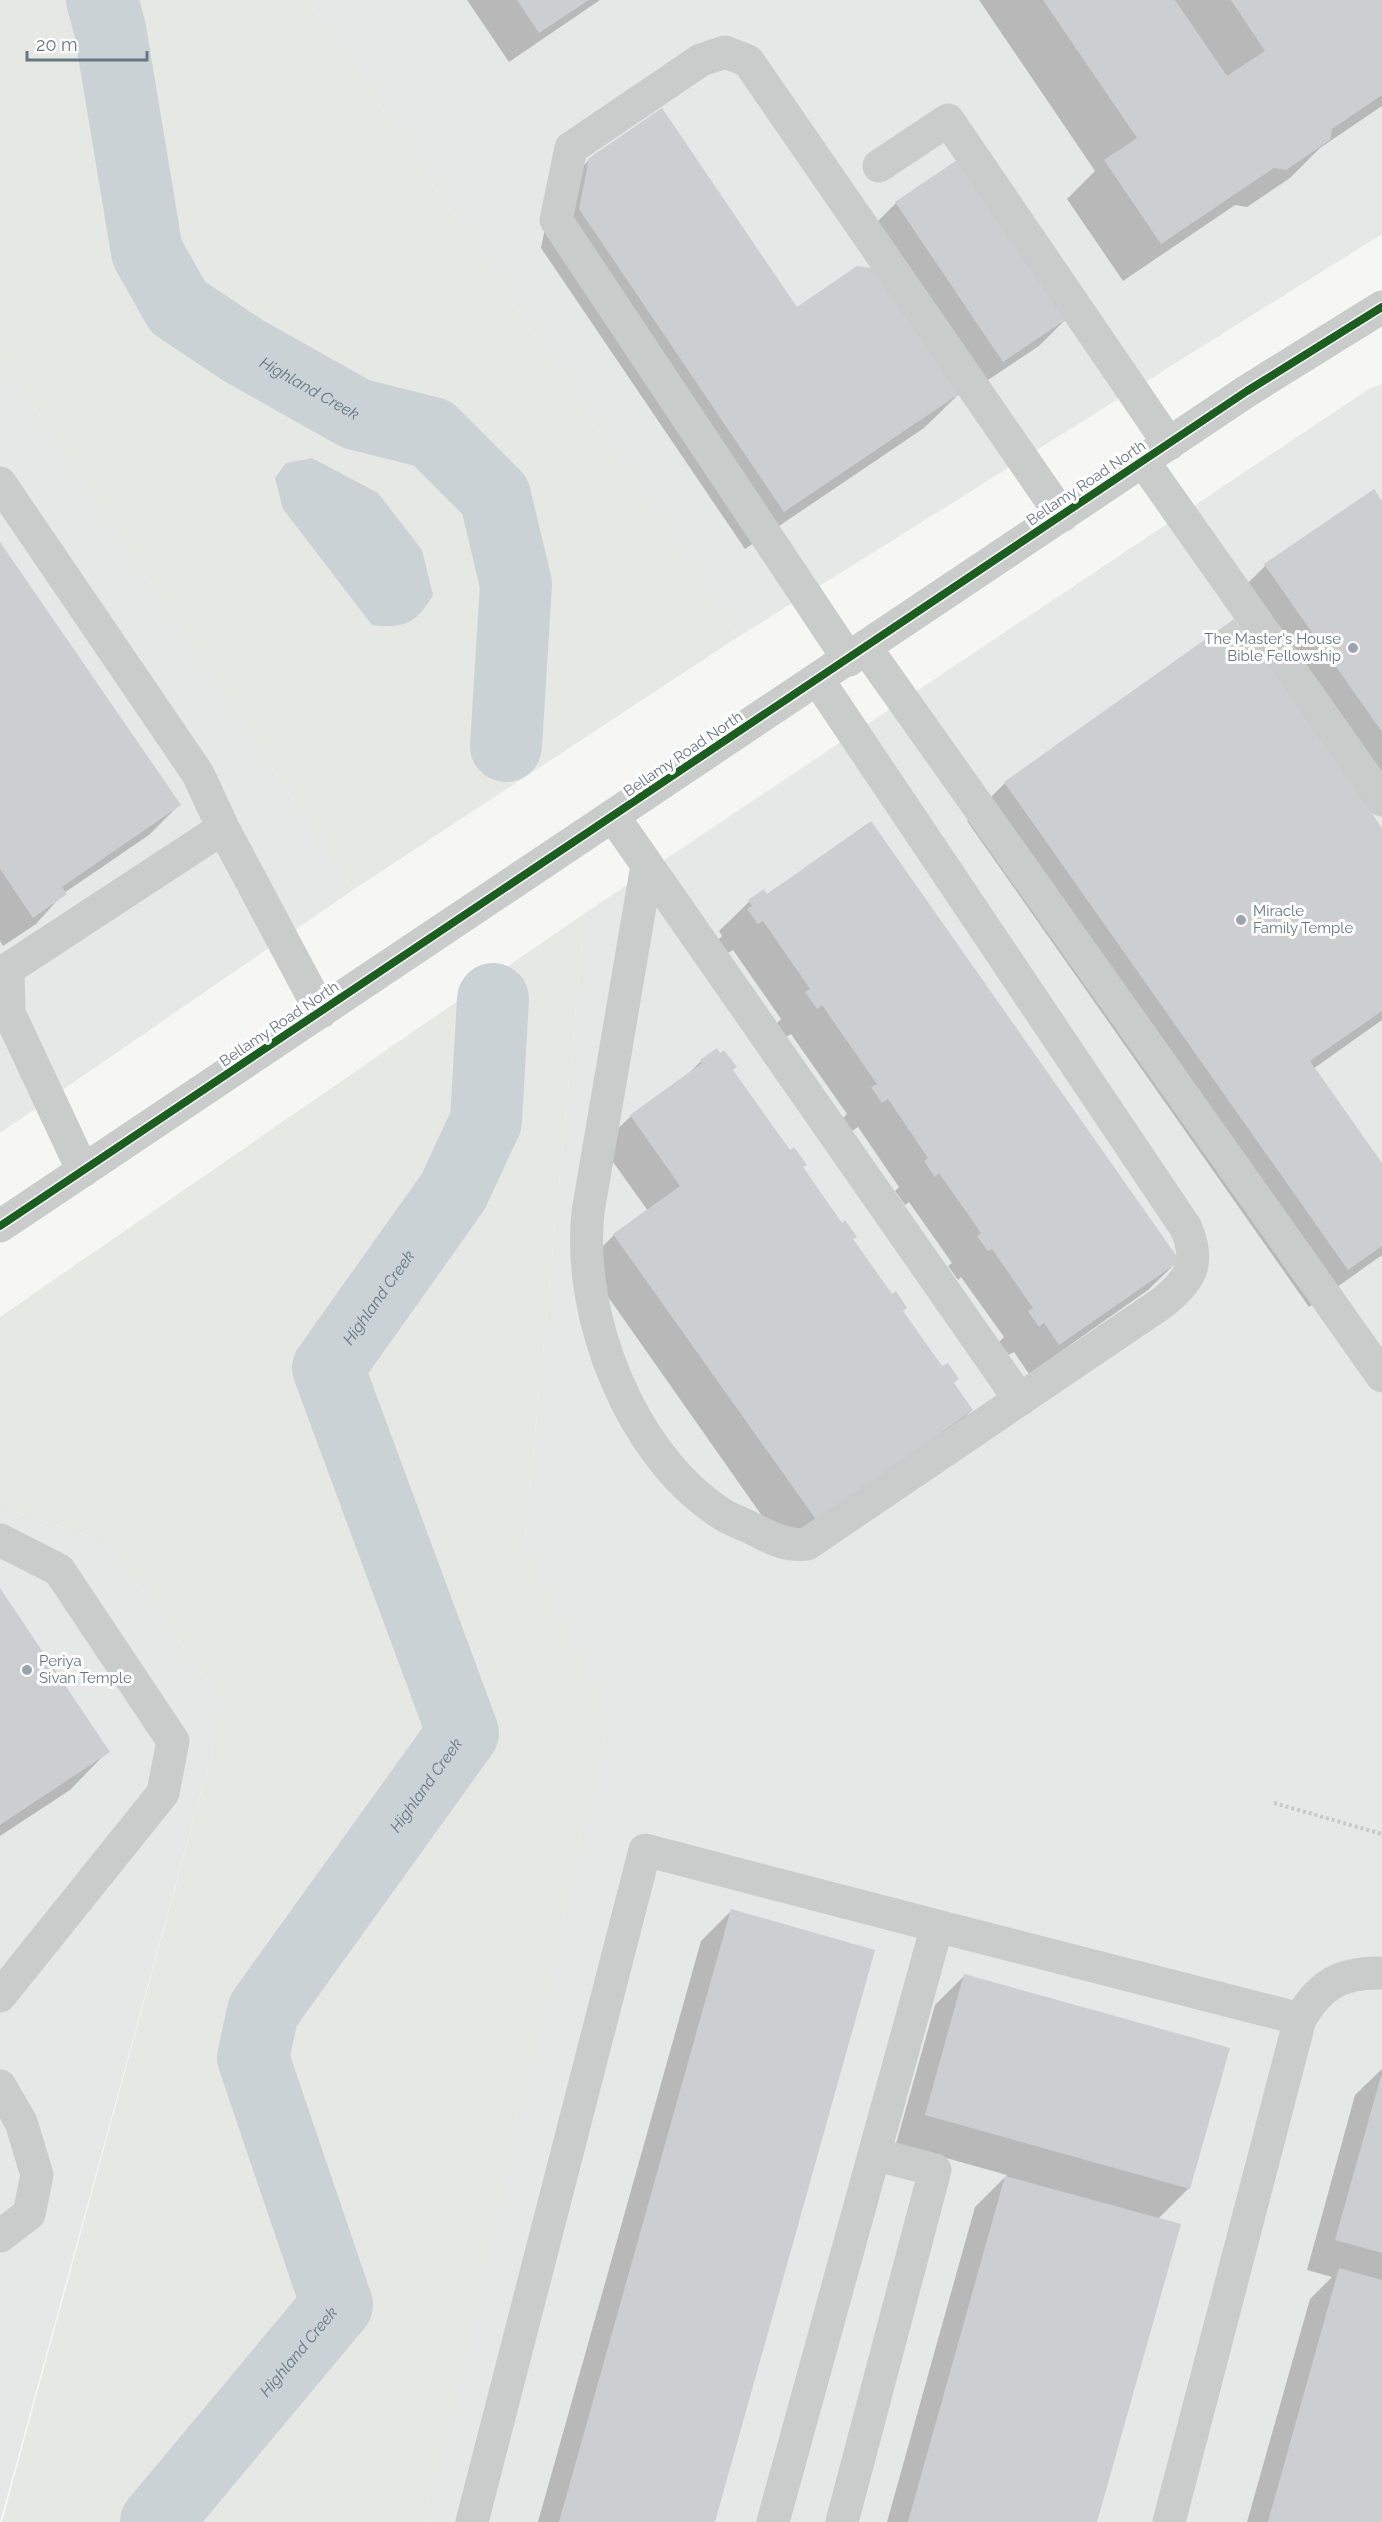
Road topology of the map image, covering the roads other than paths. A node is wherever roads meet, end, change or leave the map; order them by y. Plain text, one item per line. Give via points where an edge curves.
1 (879, 166) dead end
2 (1379, 315) edge
3 (1156, 452) junction
4 (0, 483) edge
5 (1062, 516) junction
6 (858, 654) junction
7 (818, 680) junction
8 (1382, 800) edge
9 (613, 816) junction
10 (223, 828) junction
11 (647, 865) junction
12 (4, 963) edge
13 (321, 1012) junction
14 (5, 1013) edge
15 (83, 1171) junction
16 (0, 1226) edge
17 (1382, 1376) edge
18 (1020, 1400) junction
19 (0, 1540) edge
20 (937, 1926) junction
21 (1382, 1973) edge
22 (0, 1996) edge
23 (1300, 2019) junction
24 (0, 2086) edge
25 (874, 2154) junction
26 (0, 2236) edge
27 (472, 2522) edge
28 (773, 2522) edge
29 (842, 2522) edge
30 (1169, 2522) edge

1 - 3 street via 948,120
2 - 3 street, Bellamy Road North via 1248,391
3 - 5 street, Bellamy Road North
3 - 8 street
4 - 10 street via 198,774
5 - 6 street, Bellamy Road North
5 - 6 street via 748,61 725,52 701,60 571,148 556,220
6 - 7 street, Bellamy Road North
6 - 17 street
7 - 9 street, Bellamy Road North
7 - 18 street via 1192,1241 1192,1269 1174,1293
9 - 11 street
9 - 13 street, Bellamy Road North
10 - 12 street
10 - 13 street
11 - 18 street
11 - 18 street via 588,1212 585,1257 588,1288 623,1396 652,1445 684,1484 719,1513 777,1541 807,1544
12 - 14 street
13 - 15 street, Bellamy Road North
14 - 15 street
15 - 16 street, Bellamy Road North
19 - 22 street via 59,1570 173,1741 162,1793
20 - 23 street
20 - 25 street
20 - 27 street via 645,1850
21 - 23 street via 1361,1972 1334,1983 1312,1997
23 - 30 street
24 - 26 street via 21,2122 37,2175 29,2214
25 - 28 street
25 - 29 street via 935,2170

